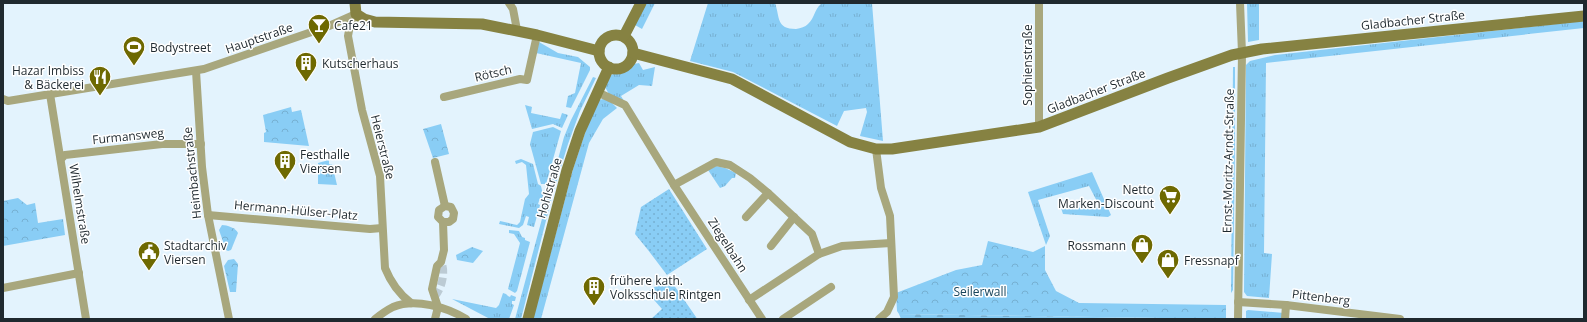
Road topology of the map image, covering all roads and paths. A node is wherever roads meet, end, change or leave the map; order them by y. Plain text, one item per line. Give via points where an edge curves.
1 (509, 3) edge
2 (641, 3) edge
3 (1039, 3) edge
4 (1240, 3) edge
5 (356, 8) edge
6 (1584, 16) edge
7 (517, 30) junction
8 (537, 35) junction
9 (624, 36) junction
10 (599, 51) junction
11 (633, 53) junction
12 (1242, 53) junction
13 (608, 67) junction
14 (196, 71) junction
15 (597, 92) junction
16 (50, 94) junction
17 (444, 97) dead end
18 (3, 99) edge
19 (1039, 126) junction
20 (201, 144) junction
21 (876, 149) junction
22 (63, 157) junction
23 (435, 162) dead end
24 (674, 185) junction
25 (768, 193) junction
26 (208, 215) junction
27 (746, 217) dead end
28 (794, 217) junction
29 (382, 228) junction
30 (891, 243) junction
31 (771, 246) dead end
32 (818, 254) junction
33 (79, 273) junction
34 (831, 287) dead end
35 (3, 288) edge
36 (749, 300) junction
37 (1238, 302) junction
38 (411, 303) junction
39 (1286, 305) junction
40 (438, 307) junction
41 (86, 319) edge
42 (229, 319) edge
43 (375, 319) edge
44 (435, 319) edge
45 (466, 319) edge
46 (528, 319) edge
47 (762, 319) edge
48 (783, 319) edge
49 (879, 319) edge
50 (1238, 319) edge
51 (1285, 319) edge
52 (1400, 319) edge

1 - 7 street via 513,9
2 - 9 main road
3 - 19 street, Sophienstraße
4 - 12 street, Ernst-Moritz-Arndt-Straße
5 - 7 main road via 364,19 375,22 482,24
5 - 14 street, Hauptstraße via 329,26
5 - 29 street, Heierstraße via 348,36 362,110 380,176
6 - 12 main road, Gladbacher Straße
7 - 8 main road
8 - 10 main road
8 - 17 street, Rötsch via 526,80 520,79
9 - 10 main road via 607,37
9 - 11 main road via 631,43
10 - 13 main road via 601,61
11 - 13 main road via 625,66 619,69
11 - 21 main road, Gladbacher Straße via 732,79 850,142
12 - 19 main road, Gladbacher Straße
12 - 37 street, Ernst-Moritz-Arndt-Straße
13 - 15 main road, Hohlstraße
14 - 16 street, Hauptstraße
14 - 20 street, Heimbachstraße
15 - 24 street, Ziegelbahn via 624,105
15 - 46 main road, Hohlstraße via 567,170
16 - 18 street, Hauptstraße via 8,101
16 - 22 street, Wilhelmstraße
19 - 21 main road, Gladbacher Straße via 892,149
20 - 22 street, Furmansweg via 162,144
20 - 26 street, Heimbachstraße
21 - 30 street via 880,181 890,216
22 - 33 street, Wilhelmstraße
23 - 40 street via 445,206 439,210 438,217 443,222 444,250 432,289
24 - 25 street via 716,162 730,165
24 - 36 street, Ziegelbahn
25 - 27 street
25 - 28 street
26 - 29 street, Hermann-Hülser-Platz
26 - 42 street, Heimbachstraße
28 - 31 street
28 - 32 street via 812,234
29 - 38 street, Heierstraße via 385,268 401,296
30 - 32 street via 842,246
30 - 49 street via 894,297 887,312
32 - 36 street
33 - 35 street
33 - 41 street, Wilhelmstraße
34 - 48 street
36 - 47 street, Ziegelbahn
37 - 39 street, Pittenberg
37 - 50 street, Ernst-Moritz-Arndt-Straße
38 - 40 street
38 - 43 street via 394,307
39 - 51 street
39 - 52 street, Pittenberg
40 - 44 street
40 - 45 street

